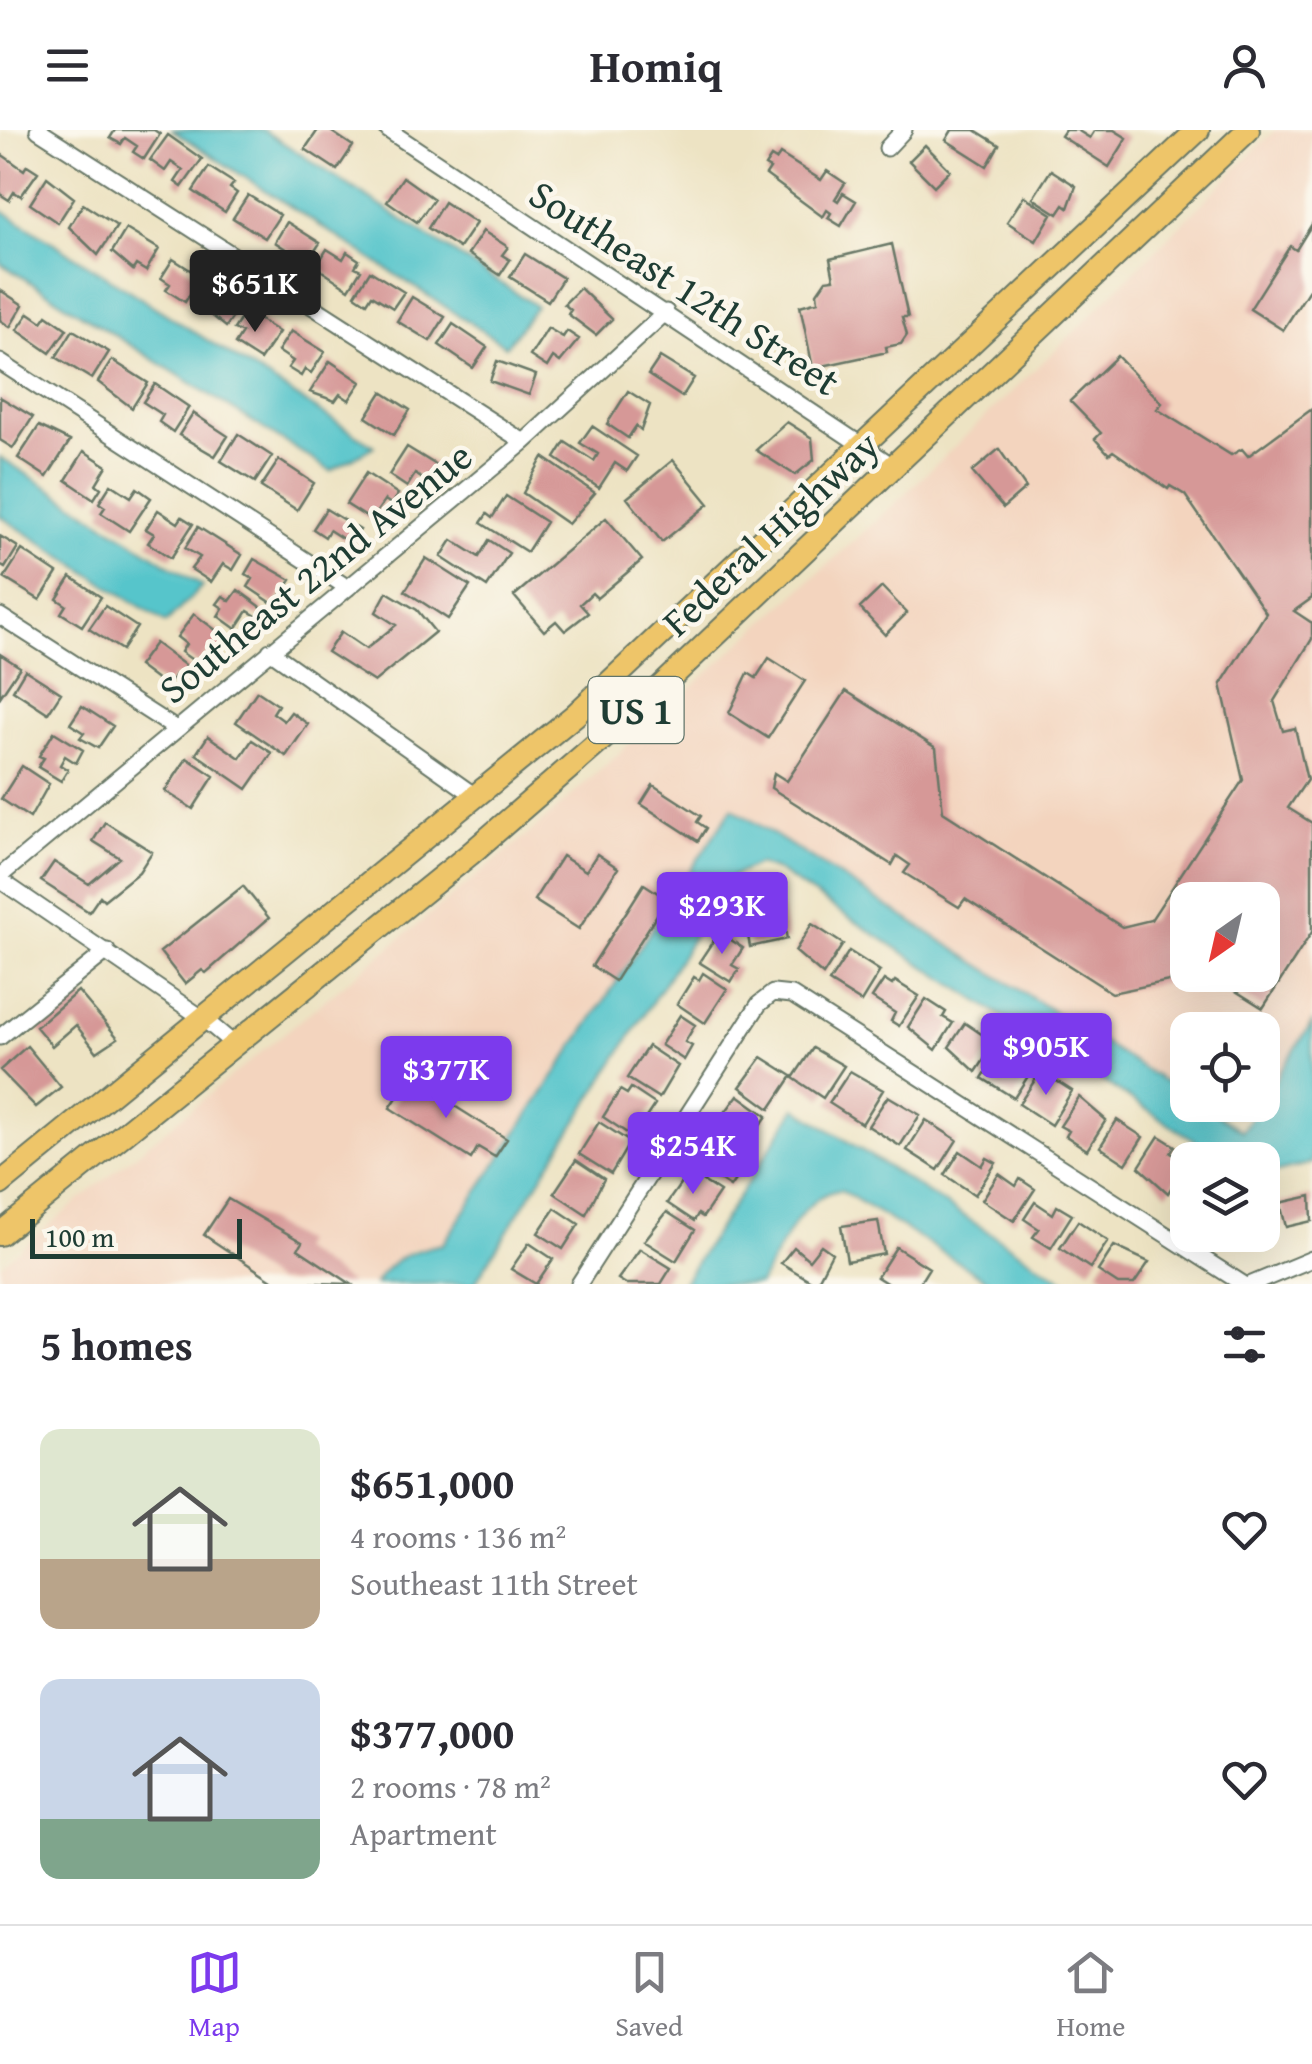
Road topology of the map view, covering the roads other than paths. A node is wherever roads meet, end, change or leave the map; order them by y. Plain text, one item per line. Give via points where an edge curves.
1 (38, 130) edge
2 (388, 130) edge
3 (904, 130) edge
4 (1200, 130) edge
5 (1226, 130) edge
6 (1248, 130) edge
7 (888, 148) dead end
8 (1223, 154) junction
9 (1184, 191) junction
10 (666, 312) junction
11 (0, 362) edge
12 (524, 442) junction
13 (866, 446) junction
14 (894, 468) junction
15 (348, 588) junction
16 (0, 616) edge
17 (270, 652) junction
18 (176, 729) junction
19 (537, 748) junction
20 (478, 798) junction
21 (524, 808) junction
22 (470, 854) junction
23 (0, 878) edge
24 (107, 951) junction
25 (205, 1020) junction
26 (0, 1037) edge
27 (236, 1046) junction
28 (8, 1177) edge
29 (0, 1202) edge
30 (0, 1234) edge
31 (1312, 1259) edge
32 (579, 1284) edge
33 (1242, 1284) edge
34 (1252, 1284) edge

1 - 12 street
2 - 10 street, Southeast 12th Street
3 - 7 street
4 - 9 main road
4 - 13 main road, Federal Highway / US 1
5 - 8 main road
6 - 8 main road, Federal Highway / US 1
8 - 9 main road, Federal Highway / US 1
9 - 14 main road, Federal Highway / US 1
10 - 12 street, Southeast 22nd Avenue
10 - 13 street, Southeast 12th Street
11 - 15 street
12 - 15 street, Southeast 22nd Avenue
13 - 14 street, Southeast 12th Street
13 - 19 main road, Federal Highway / US 1
14 - 21 main road, Federal Highway / US 1
15 - 17 street, Southeast 22nd Avenue
16 - 18 street
17 - 18 street, Southeast 22nd Avenue
17 - 20 street
18 - 23 street, Southeast 22nd Avenue
19 - 20 main road, Federal Highway / US 1
19 - 21 main road via 525,778
20 - 22 main road via 482,824
20 - 25 main road, Federal Highway / US 1
21 - 22 main road, Federal Highway / US 1
22 - 27 main road, Federal Highway / US 1
23 - 24 street
24 - 25 street
24 - 26 street
25 - 27 street
25 - 28 main road, Federal Highway / US 1
27 - 30 main road, Federal Highway / US 1
28 - 29 main road
31 - 34 street
32 - 33 street via 772,992 792,995

